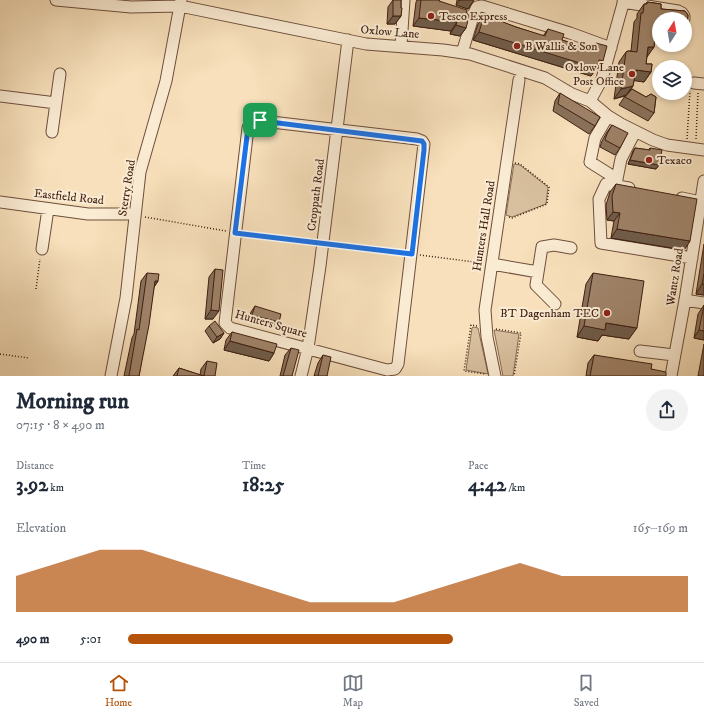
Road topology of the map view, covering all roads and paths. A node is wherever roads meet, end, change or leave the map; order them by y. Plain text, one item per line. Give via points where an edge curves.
1 (56, 0) edge
2 (404, 0) edge
3 (624, 1) edge
4 (181, 3) edge
5 (680, 12) edge
6 (348, 40) junction
7 (401, 46) junction
8 (611, 48) junction
9 (462, 53) junction
10 (60, 74) dead end
11 (519, 80) dead end
12 (699, 83) edge
13 (0, 96) edge
14 (590, 101) junction
15 (56, 103) junction
16 (608, 116) junction
17 (337, 130) junction
18 (52, 132) dead end
19 (636, 132) junction
20 (695, 150) edge
21 (507, 162) junction
22 (616, 182) junction
23 (704, 182) edge
24 (639, 190) edge
25 (670, 196) edge
26 (0, 202) edge
27 (701, 202) junction
28 (48, 209) junction
29 (135, 215) junction
30 (499, 216) junction
31 (235, 233) junction
32 (323, 244) junction
33 (571, 248) dead end
34 (42, 249) joint
35 (412, 254) junction
36 (692, 258) junction
37 (492, 264) junction
38 (538, 272) junction
39 (36, 289) dead end
40 (685, 300) junction
41 (704, 303) edge
42 (555, 304) dead end
43 (308, 348) junction
44 (640, 351) dead end
45 (0, 354) edge
46 (674, 355) junction
47 (29, 358) dead end
48 (667, 374) edge
49 (112, 376) edge
50 (301, 376) edge
51 (496, 376) edge

1 - 4 street, Oxlow Lane via 131,7
2 - 7 street
3 - 5 street
3 - 8 street
4 - 6 street, Oxlow Lane
4 - 29 street, Sterry Road via 166,81 140,172
6 - 7 street, Oxlow Lane
6 - 17 street, Croppath Road
7 - 9 street, Oxlow Lane
8 - 9 street via 482,6 477,7 474,13
8 - 14 street via 602,79
9 - 14 street, Oxlow Lane via 545,78
10 - 15 street
11 - 21 street, Hunters Hall Road
12 - 20 path
12 - 20 path via 690,83
13 - 15 street
14 - 16 street, Oxlow Lane
15 - 18 street
16 - 19 street, Oxlow Lane
16 - 22 street via 595,138 590,162
17 - 31 street, Hunters Square via 251,121
17 - 32 street, Croppath Road
17 - 35 street, Hunters Square via 417,139 424,144
19 - 20 street, Oxlow Lane via 668,146
19 - 22 street via 621,160
21 - 30 street, Hunters Hall Road
21 - 30 path via 520,164 549,187 547,204 512,218
22 - 24 street
22 - 36 street via 606,184 598,199 601,243
23 - 27 street, Wantz Road
25 - 27 street
26 - 28 street, Eastfield Road
27 - 36 street, Wantz Road
28 - 29 street, Eastfield Road via 88,214
28 - 34 street
29 - 31 path
29 - 49 street, Sterry Road via 126,298
30 - 37 street, Hunters Hall Road
31 - 32 path
31 - 43 street, Hunters Square via 225,323 230,328
32 - 35 path
32 - 43 street, Croppath Road
33 - 38 street via 554,245 542,247
34 - 39 path
35 - 37 path
35 - 43 street, Hunters Square via 398,364 395,369 387,370
36 - 40 street, Wantz Road
37 - 38 street
37 - 51 street, Hunters Hall Road via 485,310
38 - 42 street via 536,285
40 - 41 street
40 - 46 street, Wantz Road
43 - 50 street, Croppath Road
44 - 46 street
45 - 47 path
46 - 48 street, Wantz Road

